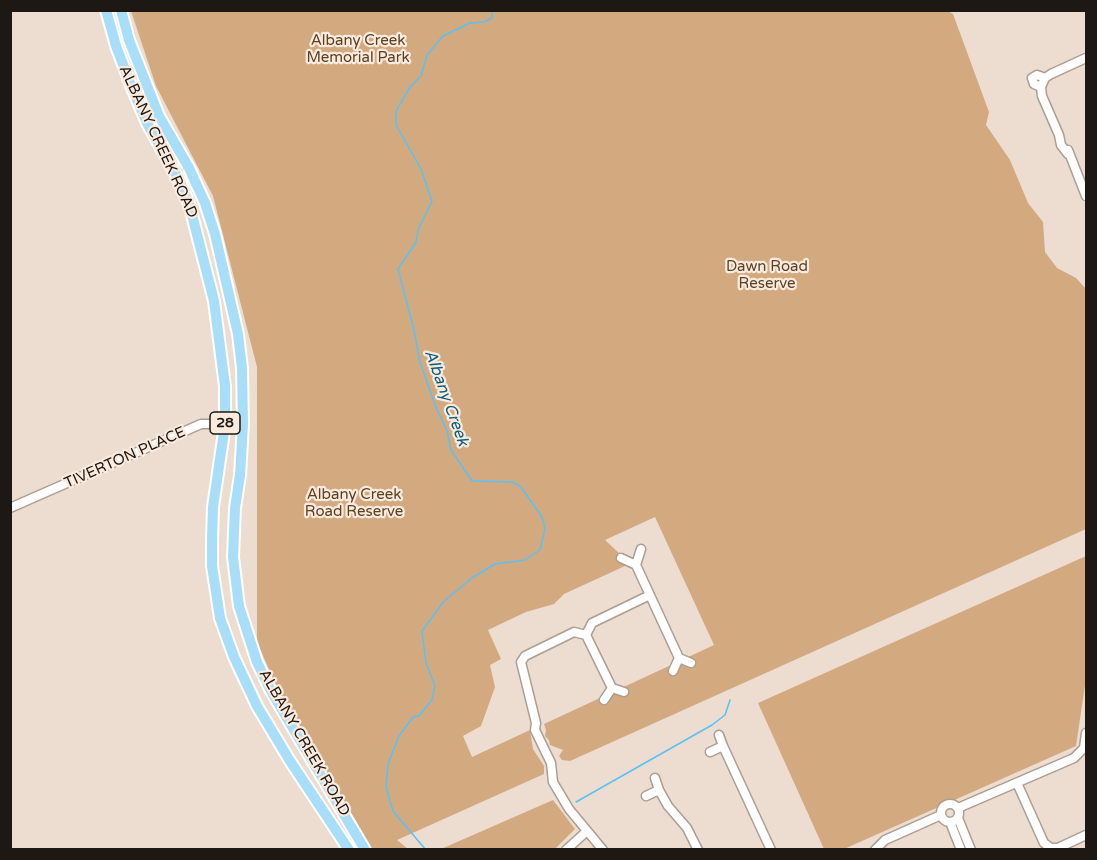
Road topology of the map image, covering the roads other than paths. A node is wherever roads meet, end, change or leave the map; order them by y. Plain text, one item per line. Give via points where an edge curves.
1 (106, 10) edge
2 (122, 10) edge
3 (1086, 58) edge
4 (1086, 196) edge
5 (243, 424) junction
6 (225, 425) junction
7 (10, 508) edge
8 (641, 549) dead end
9 (621, 558) dead end
10 (636, 565) junction
11 (650, 595) junction
12 (586, 634) junction
13 (679, 658) junction
14 (691, 663) dead end
15 (674, 671) dead end
16 (612, 688) junction
17 (624, 692) dead end
18 (604, 700) dead end
19 (1086, 733) edge
20 (719, 735) dead end
21 (723, 746) junction
22 (1085, 748) edge
23 (710, 752) dead end
24 (655, 778) dead end
25 (1017, 783) junction
26 (659, 790) junction
27 (646, 796) dead end
28 (958, 808) junction
29 (941, 815) junction
30 (954, 820) junction
31 (587, 831) junction
32 (1086, 835) edge
33 (349, 849) edge
34 (365, 849) edge
35 (566, 849) edge
36 (603, 849) edge
37 (698, 849) edge
38 (771, 849) edge
39 (875, 849) edge
40 (962, 849) edge
41 (971, 849) edge

1 - 6 main road, ALBANY CREEK ROAD / 28 via 132,88 181,184 195,221 218,324
2 - 5 main road, ALBANY CREEK ROAD / 28 via 159,116 198,185 214,234 238,334
3 - 4 street via 1043,82 1042,96 1067,145
5 - 6 street, TIVERTON PLACE
5 - 34 main road, ALBANY CREEK ROAD / 28 via 232,557 239,606 257,662 272,692
6 - 7 street, TIVERTON PLACE via 201,424
6 - 33 main road, ALBANY CREEK ROAD / 28 via 212,540 220,618 257,706
8 - 10 street
9 - 10 street
10 - 11 street
11 - 12 street via 592,623
11 - 13 street
12 - 16 street
12 - 31 street via 574,632 525,656 521,662 536,730 551,763 553,782
13 - 14 street
13 - 15 street
16 - 17 street
16 - 18 street
19 - 22 street
20 - 21 street
21 - 23 street
21 - 38 street
22 - 25 street via 1074,758
24 - 26 street
25 - 28 street
25 - 32 street via 1044,843 1058,848
26 - 27 street
26 - 37 street
28 - 29 street via 948,804
28 - 30 street
29 - 30 street via 944,820
29 - 39 street via 885,840
30 - 40 street
30 - 41 street
31 - 35 street
31 - 36 street

